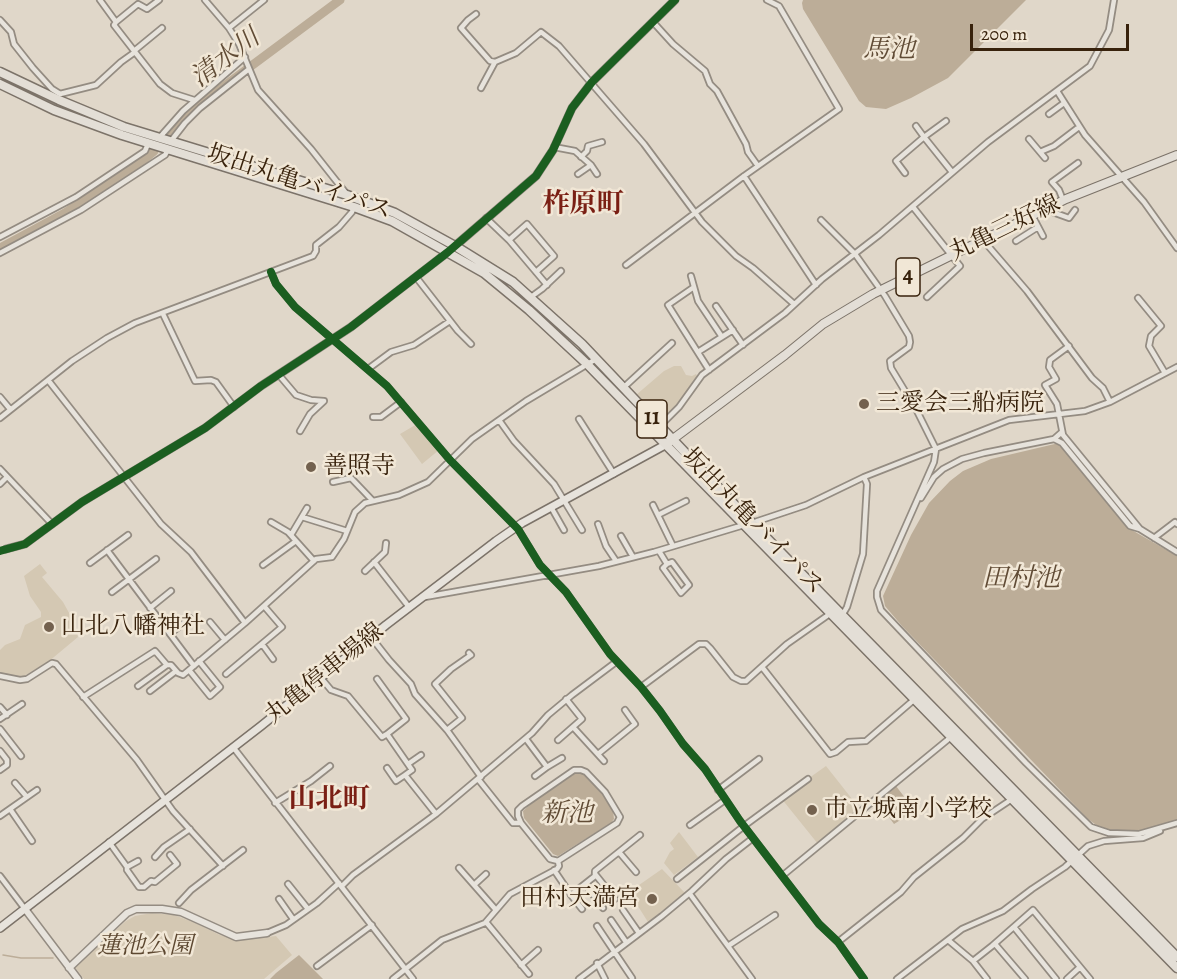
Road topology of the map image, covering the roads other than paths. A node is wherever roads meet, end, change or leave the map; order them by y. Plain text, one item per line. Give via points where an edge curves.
1 (100, 0) edge
2 (159, 0) edge
3 (205, 0) edge
4 (264, 0) edge
5 (675, 0) edge
6 (767, 0) edge
7 (1114, 0) edge
8 (476, 14) dead end
9 (0, 20) edge
10 (116, 22) junction
11 (653, 22) junction
12 (162, 28) dead end
13 (229, 28) junction
14 (134, 51) junction
15 (245, 57) junction
16 (495, 62) junction
17 (249, 69) junction
18 (0, 72) edge
19 (591, 82) junction
20 (0, 84) edge
21 (481, 88) dead end
22 (1057, 91) junction
23 (59, 97) junction
24 (194, 100) junction
25 (1064, 103) junction
26 (54, 110) junction
27 (1049, 114) dead end
28 (946, 121) dead end
29 (916, 126) dead end
30 (1079, 127) junction
31 (924, 137) junction
32 (159, 138) junction
33 (1029, 139) dead end
34 (602, 142) dead end
35 (148, 144) junction
36 (169, 146) junction
37 (554, 147) junction
38 (1040, 152) junction
39 (1177, 155) edge
40 (581, 157) junction
41 (1045, 158) dead end
42 (1078, 163) dead end
43 (591, 165) junction
44 (758, 166) junction
45 (952, 172) junction
46 (905, 173) dead end
47 (579, 174) dead end
48 (597, 174) dead end
49 (744, 176) junction
50 (1121, 176) junction
51 (347, 195) junction
52 (1063, 200) junction
53 (354, 207) junction
54 (912, 207) junction
55 (1044, 209) junction
56 (1075, 210) dead end
57 (695, 212) junction
58 (1032, 215) junction
59 (486, 218) junction
60 (820, 220) dead end
61 (1038, 227) junction
62 (1043, 236) dead end
63 (0, 237) edge
64 (509, 240) junction
65 (983, 240) junction
66 (1016, 242) dead end
67 (1177, 248) edge
68 (452, 249) junction
69 (0, 253) edge
70 (855, 254) junction
71 (952, 255) junction
72 (626, 265) dead end
73 (561, 271) dead end
74 (271, 272) junction
75 (536, 272) junction
76 (691, 276) dead end
77 (416, 277) junction
78 (547, 285) junction
79 (816, 285) junction
80 (694, 287) junction
81 (881, 291) junction
82 (531, 297) junction
83 (927, 297) dead end
84 (1138, 298) dead end
85 (794, 304) junction
86 (716, 306) dead end
87 (163, 314) junction
88 (450, 321) junction
89 (733, 330) junction
90 (722, 337) junction
91 (333, 339) junction
92 (672, 343) dead end
93 (471, 344) dead end
94 (743, 345) junction
95 (1069, 346) junction
96 (698, 352) junction
97 (596, 359) junction
98 (587, 364) junction
99 (1177, 367) edge
100 (368, 369) junction
101 (709, 370) junction
102 (1165, 373) junction
103 (279, 375) junction
104 (48, 380) junction
105 (623, 388) junction
106 (0, 396) edge
107 (401, 402) junction
108 (1110, 402) junction
109 (234, 407) junction
110 (10, 410) junction
111 (1060, 416) junction
112 (373, 417) dead end
113 (0, 418) edge
114 (579, 419) dead end
115 (499, 420) junction
116 (659, 427) junction
117 (300, 431) dead end
118 (1062, 432) junction
119 (1054, 440) junction
120 (669, 442) junction
121 (936, 449) junction
122 (450, 460) junction
123 (0, 469) edge
124 (614, 474) junction
125 (7, 477) junction
126 (123, 477) junction
127 (864, 477) junction
128 (333, 482) dead end
129 (0, 484) edge
130 (372, 500) junction
131 (565, 500) junction
132 (686, 501) dead end
133 (653, 505) dead end
134 (551, 507) junction
135 (307, 508) dead end
136 (658, 515) junction
137 (912, 516) junction
138 (302, 517) junction
139 (271, 522) dead end
140 (52, 524) junction
141 (598, 524) dead end
142 (747, 524) junction
143 (1177, 524) edge
144 (515, 527) junction
145 (1140, 529) junction
146 (564, 530) dead end
147 (582, 530) dead end
148 (347, 531) junction
149 (128, 535) dead end
150 (291, 536) junction
151 (621, 536) dead end
152 (1154, 538) junction
153 (296, 541) junction
154 (386, 543) dead end
155 (672, 546) junction
156 (3, 550) edge
157 (107, 550) junction
158 (659, 550) junction
159 (1177, 552) edge
160 (633, 557) junction
161 (156, 559) dead end
162 (314, 561) junction
163 (616, 561) junction
164 (374, 562) junction
165 (90, 563) dead end
166 (667, 564) junction
167 (263, 565) dead end
168 (365, 571) dead end
169 (550, 576) junction
170 (129, 580) junction
171 (171, 591) dead end
172 (112, 592) dead end
173 (420, 598) junction
174 (264, 606) junction
175 (409, 607) junction
176 (150, 608) junction
177 (831, 613) junction
178 (843, 614) junction
179 (190, 618) dead end
180 (210, 622) dead end
181 (245, 623) junction
182 (170, 633) junction
183 (371, 637) junction
184 (225, 640) junction
185 (262, 644) junction
186 (469, 653) dead end
187 (273, 659) dead end
188 (200, 661) junction
189 (616, 662) junction
190 (167, 665) junction
191 (194, 666) junction
192 (762, 667) junction
193 (189, 670) junction
194 (176, 671) junction
195 (226, 674) dead end
196 (0, 676) edge
197 (321, 678) junction
198 (377, 679) dead end
199 (138, 686) dead end
200 (641, 687) junction
201 (150, 691) dead end
202 (83, 697) junction
203 (918, 697) junction
204 (567, 699) junction
205 (22, 704) dead end
206 (0, 707) edge
207 (625, 710) dead end
208 (7, 715) junction
209 (0, 719) edge
210 (573, 727) junction
211 (0, 729) edge
212 (447, 730) junction
213 (387, 734) junction
214 (951, 736) junction
215 (526, 739) junction
216 (558, 740) dead end
217 (232, 747) junction
218 (0, 751) edge
219 (598, 754) junction
220 (421, 755) dead end
221 (21, 756) dead end
222 (562, 758) dead end
223 (759, 759) dead end
224 (604, 761) dead end
225 (408, 764) junction
226 (330, 766) dead end
227 (547, 766) junction
228 (387, 768) dead end
229 (0, 770) edge
230 (405, 775) junction
231 (534, 776) dead end
232 (479, 778) junction
233 (808, 779) dead end
234 (15, 783) dead end
235 (37, 790) dead end
236 (718, 790) junction
237 (27, 797) junction
238 (166, 799) junction
239 (1012, 799) junction
240 (725, 800) junction
241 (275, 803) junction
242 (10, 809) junction
243 (436, 814) junction
244 (0, 816) edge
245 (521, 823) junction
246 (1177, 824) edge
247 (690, 825) dead end
248 (744, 826) junction
249 (1166, 826) junction
250 (190, 829) junction
251 (640, 835) dead end
252 (753, 838) junction
253 (32, 841) dead end
254 (109, 842) junction
255 (243, 850) dead end
256 (619, 852) junction
257 (170, 855) dead end
258 (155, 857) dead end
259 (1075, 858) junction
260 (138, 861) dead end
261 (558, 861) junction
262 (223, 866) junction
263 (127, 867) junction
264 (459, 868) dead end
265 (554, 870) junction
266 (636, 872) dead end
267 (486, 874) dead end
268 (595, 874) junction
269 (0, 876) edge
270 (782, 876) junction
271 (676, 879) dead end
272 (288, 884) dead end
273 (340, 884) junction
274 (585, 884) junction
275 (474, 885) junction
276 (690, 894) junction
277 (571, 895) junction
278 (279, 899) dead end
279 (615, 899) dead end
280 (179, 903) dead end
281 (603, 908) dead end
282 (25, 909) junction
283 (308, 909) junction
284 (582, 909) dead end
285 (496, 910) junction
286 (624, 910) dead end
287 (775, 915) dead end
288 (293, 919) junction
289 (611, 920) dead end
290 (486, 922) junction
291 (372, 925) junction
292 (597, 926) dead end
293 (1014, 927) junction
294 (0, 928) edge
295 (267, 933) joint
296 (639, 933) junction
297 (948, 940) junction
298 (626, 942) junction
299 (838, 942) junction
300 (995, 944) junction
301 (728, 946) junction
302 (538, 950) dead end
303 (614, 952) junction
304 (1177, 957) edge
305 (973, 961) junction
306 (597, 963) junction
307 (522, 965) junction
308 (317, 966) dead end
309 (69, 968) junction
310 (405, 968) junction
311 (1079, 968) junction
312 (1177, 968) edge
313 (529, 974) dead end
314 (862, 977) edge
315 (632, 978) edge
316 (76, 979) edge
317 (393, 979) edge
318 (413, 979) edge
319 (579, 979) edge
320 (605, 979) edge
321 (752, 979) edge
322 (856, 979) edge
323 (897, 979) edge
324 (987, 979) edge
325 (1024, 979) edge
326 (1056, 979) edge
327 (1067, 979) edge
328 (1090, 979) edge

1 - 10 street
2 - 10 street via 147,9 138,4
3 - 13 street
4 - 13 street
5 - 11 street
6 - 44 street via 779,6 839,109
7 - 22 street via 1109,30 1090,66
8 - 16 street via 461,28 485,58
9 - 23 street via 11,32 14,44
10 - 14 street via 114,25
11 - 19 street
11 - 44 street via 705,71
12 - 14 street
13 - 15 street
14 - 23 street via 96,85
14 - 24 street via 160,84 172,93
15 - 17 street
15 - 24 street
16 - 19 street via 516,53 541,32
16 - 21 street
17 - 36 street via 200,108
17 - 51 street via 258,90
18 - 23 highway, 坂出丸亀バイパス / 11
19 - 37 street via 572,108
19 - 57 street
20 - 26 highway, 坂出丸亀バイパス / 11
22 - 25 street
22 - 45 street
23 - 26 street
23 - 32 highway, 坂出丸亀バイパス / 11 via 124,127
24 - 32 street
25 - 27 street
25 - 30 street
26 - 35 highway, 坂出丸亀バイパス / 11
28 - 31 street
29 - 31 street
30 - 38 street
30 - 50 street
31 - 45 street
31 - 46 street via 896,161
32 - 36 highway, 坂出丸亀バイパス / 11
33 - 38 street
34 - 40 street via 588,146
35 - 36 highway, 坂出丸亀バイパス / 11
35 - 63 street via 145,151 76,197
36 - 51 highway, 坂出丸亀バイパス / 11
36 - 53 highway, 坂出丸亀バイパス / 11
36 - 69 street via 165,155 81,210
37 - 40 street via 575,151
37 - 59 street via 532,181
38 - 41 street
39 - 50 main road, 丸亀三好線 / 4
40 - 43 street
42 - 52 street via 1052,182
43 - 47 street
43 - 48 street
44 - 49 street
45 - 54 street
49 - 57 street
49 - 79 street
50 - 52 main road, 丸亀三好線 / 4
50 - 67 street
51 - 68 highway, 坂出丸亀バイパス / 11 via 394,213
52 - 55 main road, 丸亀三好線 / 4
53 - 68 highway, 坂出丸亀バイパス / 11
53 - 74 street via 339,227 316,244 313,256
54 - 70 street
54 - 71 street
55 - 56 street via 1069,218
55 - 58 main road, 丸亀三好線 / 4
57 - 72 street
57 - 85 street via 736,256
58 - 61 street
58 - 65 main road, 丸亀三好線 / 4
59 - 64 street
59 - 68 street
60 - 70 street
61 - 62 street
61 - 66 street
64 - 75 street
64 - 75 street via 527,224 554,256
65 - 71 main road, 丸亀三好線 / 4
65 - 95 street
68 - 77 street
68 - 82 highway, 坂出丸亀バイパス / 11 via 513,282
68 - 98 highway, 坂出丸亀バイパス / 11 via 504,289
70 - 79 street
70 - 81 street
71 - 81 main road, 丸亀三好線 / 4
71 - 83 street via 960,266
73 - 78 street
74 - 87 street
74 - 91 street via 295,307
75 - 78 street
76 - 80 street
77 - 88 street
77 - 91 street
78 - 82 street
79 - 85 street
80 - 90 street via 698,301
80 - 96 street via 668,304
81 - 120 main road, 丸亀三好線 / 4 via 824,324
81 - 121 street via 910,342 890,361 891,368
82 - 97 highway, 坂出丸亀バイパス / 11
84 - 102 street via 1161,326 1151,336 1149,346
85 - 94 street
86 - 89 street
87 - 104 street via 107,338
87 - 109 street via 195,381 216,382
88 - 93 street
88 - 100 street via 414,345 391,352
89 - 90 street
89 - 94 street
90 - 96 street
91 - 100 street
91 - 103 street
92 - 105 street
94 - 101 street
95 - 108 street
95 - 111 street via 1050,360 1049,367 1056,379 1045,385
96 - 101 street
97 - 98 street
97 - 105 highway, 坂出丸亀バイパス / 11
98 - 115 street
98 - 120 highway, 坂出丸亀バイパス / 11
99 - 102 street
100 - 107 street
101 - 116 street
102 - 108 street
103 - 109 street
103 - 117 street via 296,395 324,401
104 - 110 street
104 - 126 street
105 - 116 highway, 坂出丸亀バイパス / 11
106 - 110 street
107 - 112 street via 381,417
107 - 122 street
108 - 111 street
109 - 126 street
110 - 113 street
111 - 118 street
111 - 121 street via 1009,420
114 - 124 street
115 - 122 street
115 - 131 street
116 - 120 highway, 坂出丸亀バイパス / 11
118 - 119 street
118 - 145 street
119 - 137 street via 972,455 943,469 933,477
119 - 145 street via 1062,442 1130,526
120 - 124 main road, 丸亀停車場線
120 - 142 highway, 坂出丸亀バイパス / 11
121 - 127 street
121 - 137 street
122 - 130 street via 416,489
122 - 144 street
123 - 125 street
124 - 131 main road, 丸亀停車場線
125 - 129 street
125 - 140 street
126 - 140 street
126 - 181 street via 161,524 191,552
127 - 142 street via 806,505
127 - 178 street via 867,484 863,554
128 - 130 street via 351,478
130 - 148 street via 355,512
131 - 134 main road, 丸亀停車場線
131 - 147 street
132 - 136 street
133 - 136 street
134 - 144 main road, 丸亀停車場線
134 - 146 street
135 - 138 street
136 - 155 street
137 - 249 street via 877,591 884,615 1091,827 1139,834
138 - 148 street
138 - 150 street
139 - 150 street
140 - 156 street via 25,544
141 - 163 street
142 - 155 street
142 - 177 highway, 坂出丸亀バイパス / 11
142 - 178 highway, 坂出丸亀バイパス / 11
143 - 152 street
144 - 169 street
144 - 173 main road, 丸亀停車場線
145 - 152 street
148 - 162 street via 332,557
149 - 157 street
150 - 153 street
151 - 160 street
152 - 159 street
153 - 162 street
153 - 167 street
154 - 164 street via 385,552
155 - 158 street
157 - 165 street
157 - 170 street
158 - 160 street
158 - 166 street
160 - 163 street
161 - 170 street
162 - 174 street
163 - 169 street
164 - 168 street
164 - 175 street
166 - 166 street via 663,568 681,593 689,585 672,562
169 - 173 street
169 - 189 street
170 - 172 street
170 - 176 street
171 - 176 street
173 - 175 main road, 丸亀停車場線
174 - 181 street
174 - 185 street via 282,627
175 - 183 main road, 丸亀停車場線
176 - 182 street
177 - 192 street
177 - 203 highway, 坂出丸亀バイパス / 11
178 - 203 highway, 坂出丸亀バイパス / 11
179 - 182 street
180 - 184 street
181 - 184 street
182 - 191 street
183 - 197 main road, 丸亀停車場線
183 - 212 street
184 - 188 street
185 - 187 street
185 - 195 street
186 - 212 street via 435,684 462,718
188 - 191 street
188 - 193 street via 220,687 210,696
189 - 200 street
189 - 204 street
190 - 194 street
190 - 199 street
190 - 202 street via 155,651
191 - 193 street
192 - 200 street via 746,681 736,679 706,644 699,644
192 - 203 street via 830,754 848,742 866,741
193 - 194 street via 183,675
194 - 201 street
196 - 202 street via 27,679 56,664
197 - 213 street via 331,690 348,696 382,737
197 - 217 main road, 丸亀停車場線
198 - 213 street via 406,718
200 - 236 street
202 - 238 street
203 - 214 highway, 坂出丸亀バイパス / 11
203 - 259 highway, 坂出丸亀バイパス / 11
204 - 210 street via 582,719
204 - 215 street
205 - 208 street
206 - 208 street
207 - 219 street via 635,724
208 - 209 street
210 - 216 street
210 - 219 street
211 - 221 street
212 - 232 street
213 - 225 street
214 - 239 highway, 坂出丸亀バイパス / 11
214 - 270 street
215 - 227 street
215 - 232 street
217 - 238 main road, 丸亀停車場線
217 - 241 street
218 - 229 street via 7,765
219 - 224 street
220 - 225 street
222 - 227 street
223 - 236 street
225 - 230 street via 412,770
226 - 241 street
227 - 231 street
228 - 230 street via 396,780
230 - 243 street
232 - 243 street
232 - 245 street via 513,823
233 - 248 street
234 - 237 street
235 - 237 street
236 - 240 street
237 - 242 street
238 - 250 street
238 - 254 main road, 丸亀停車場線
239 - 259 highway, 坂出丸亀バイパス / 11
239 - 299 street via 982,819
240 - 247 street
240 - 248 street
241 - 273 street
242 - 244 street
242 - 253 street
243 - 273 street
245 - 261 street via 550,859
245 - 261 street via 518,810 522,806 574,770 586,772 605,792 620,817 617,823
246 - 249 street
248 - 252 street
248 - 271 street
249 - 259 street via 1143,838 1093,843
250 - 258 street
250 - 262 street
251 - 256 street
252 - 270 street
252 - 276 street
254 - 263 street
254 - 282 main road, 丸亀停車場線
255 - 262 street
256 - 266 street
256 - 268 street
257 - 263 street via 177,864 144,887 139,887
259 - 297 street via 1003,911 962,929
259 - 304 highway, 坂出丸亀バイパス / 11
259 - 312 highway, 坂出丸亀バイパス / 11
260 - 263 street
261 - 265 street
262 - 280 street
264 - 275 street
265 - 277 street
265 - 285 street via 510,894
267 - 275 street
268 - 274 street
268 - 279 street
269 - 282 street
270 - 299 street
272 - 283 street
273 - 283 street
273 - 291 street
274 - 277 street
274 - 281 street
275 - 285 street
276 - 296 street
276 - 301 street
277 - 284 street
278 - 288 street
282 - 294 main road, 丸亀停車場線
282 - 309 street
283 - 288 street
285 - 290 street
286 - 296 street
287 - 301 street
288 - 295 street
289 - 298 street
290 - 307 street
290 - 310 street via 442,940
291 - 308 street
291 - 310 street
292 - 303 street
293 - 300 street
293 - 311 street via 1033,910
293 - 326 street
295 - 309 street via 236,937 182,912 136,909
296 - 298 street
297 - 305 street
297 - 323 street
298 - 303 street
299 - 314 street
300 - 305 street
300 - 325 street
301 - 321 street
302 - 307 street
303 - 306 street
303 - 315 street
305 - 324 street
306 - 319 street
306 - 320 street
307 - 313 street
309 - 316 street
310 - 317 street
310 - 318 street
311 - 327 street
311 - 328 street
314 - 322 street

